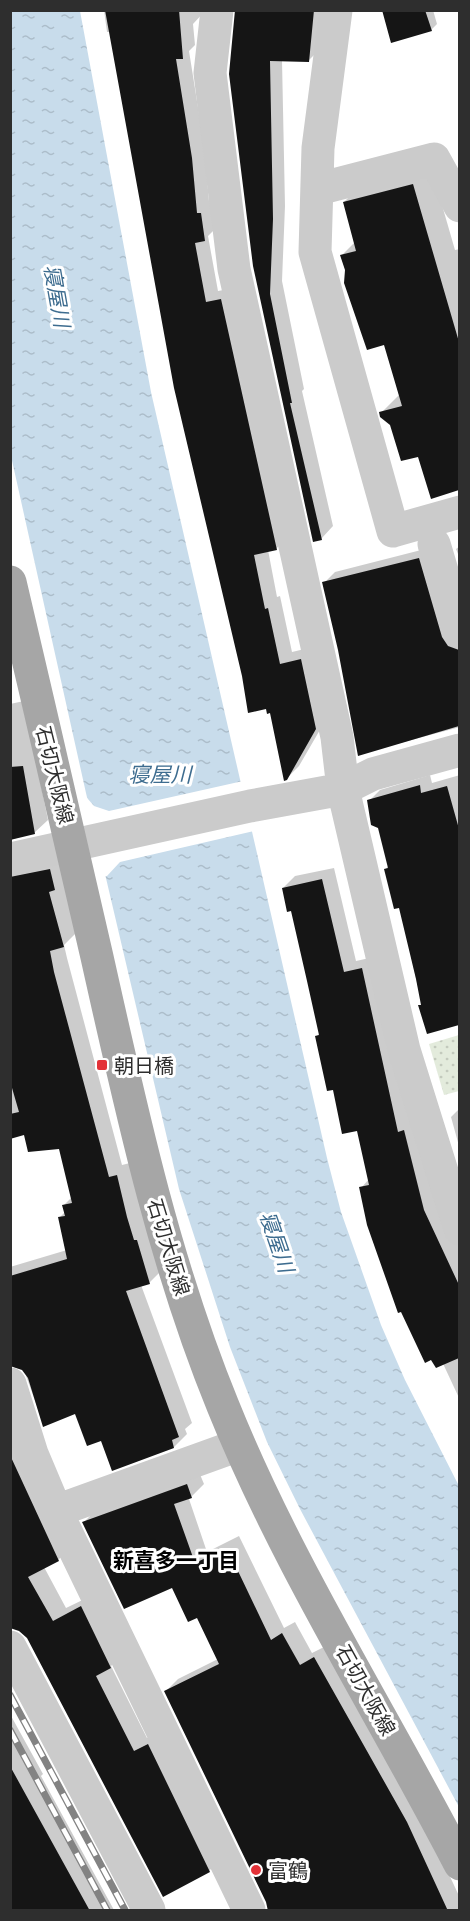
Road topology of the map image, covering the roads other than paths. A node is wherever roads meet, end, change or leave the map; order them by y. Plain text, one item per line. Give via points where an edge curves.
1 (217, 10) edge
2 (336, 10) edge
3 (318, 189) junction
4 (459, 206) edge
5 (459, 512) edge
6 (434, 544) dead end
7 (10, 582) edge
8 (459, 632) edge
9 (457, 759) edge
10 (344, 789) junction
11 (82, 843) junction
12 (10, 859) edge
13 (459, 1229) edge
14 (10, 1384) edge
15 (239, 1445) junction
16 (56, 1511) junction
17 (10, 1647) edge
18 (459, 1864) edge
19 (149, 1911) edge
20 (249, 1911) edge

1 - 10 street via 210,73 234,269 337,737
2 - 3 street via 318,148
3 - 4 street via 434,159
3 - 5 street via 315,252 393,531
6 - 8 street
7 - 11 main road, 石切大阪線 via 59,800
9 - 10 street via 373,774
10 - 11 street
10 - 13 street via 404,1050
11 - 12 street
11 - 15 main road, 石切大阪線 via 157,1209 204,1356
14 - 16 street via 32,1454
15 - 16 street
15 - 18 main road, 石切大阪線 via 299,1567
16 - 20 street
17 - 19 street

